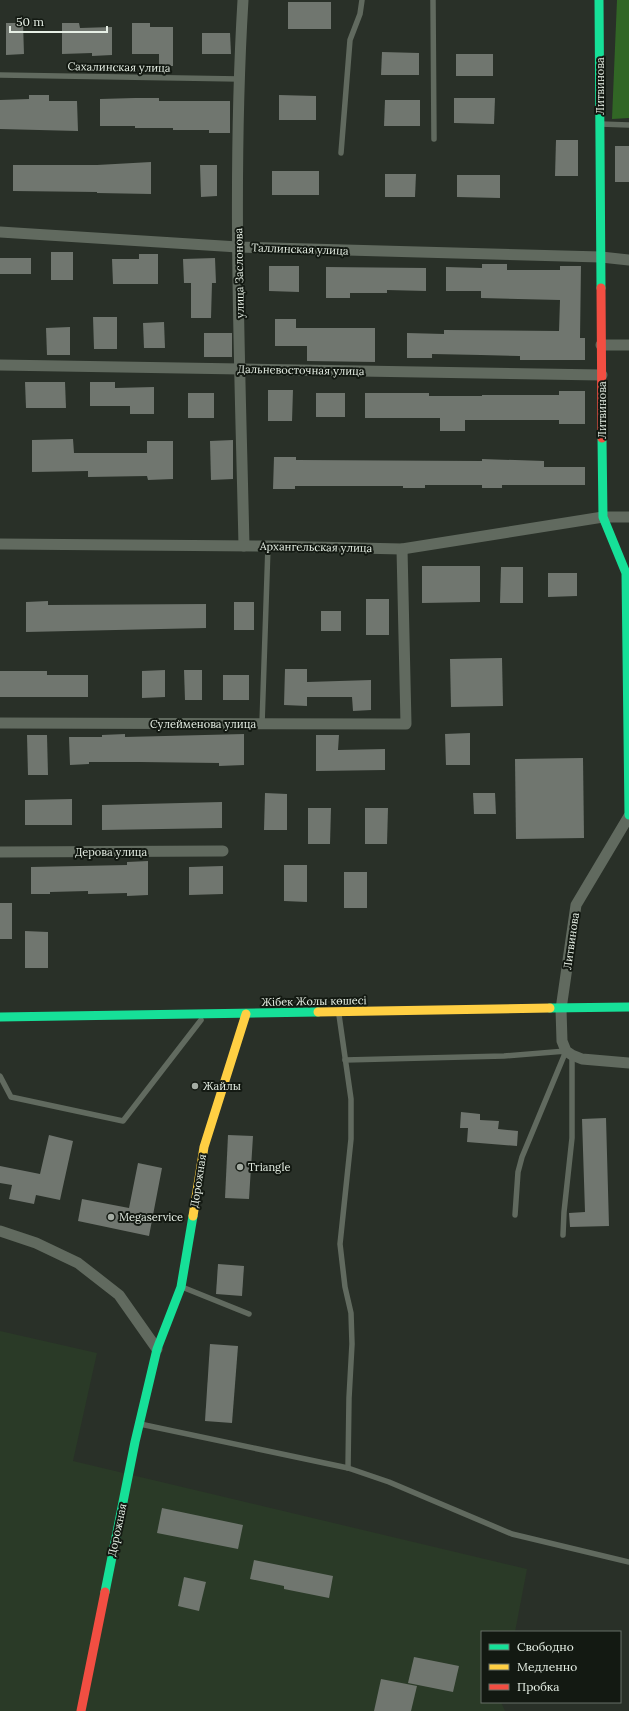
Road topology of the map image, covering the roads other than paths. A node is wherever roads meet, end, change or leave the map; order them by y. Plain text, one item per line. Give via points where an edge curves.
1 (243, 0) edge
2 (362, 0) edge
3 (433, 0) edge
4 (599, 0) edge
5 (0, 75) edge
6 (239, 79) junction
7 (600, 124) junction
8 (629, 125) edge
9 (434, 139) dead end
10 (342, 153) dead end
11 (0, 232) edge
12 (238, 247) junction
13 (601, 257) junction
14 (629, 260) edge
15 (601, 345) junction
16 (629, 345) edge
17 (0, 365) edge
18 (240, 368) junction
19 (602, 375) junction
20 (603, 517) junction
21 (629, 517) edge
22 (0, 544) edge
23 (244, 546) junction
24 (268, 546) junction
25 (402, 549) junction
26 (0, 723) edge
27 (262, 724) junction
28 (629, 794) edge
29 (629, 816) edge
30 (223, 851) dead end
31 (0, 852) edge
32 (629, 1007) edge
33 (561, 1009) junction
34 (338, 1012) junction
35 (205, 1014) junction
36 (246, 1014) junction
37 (0, 1017) edge
38 (569, 1053) junction
39 (345, 1060) junction
40 (629, 1063) edge
41 (0, 1076) edge
42 (515, 1215) dead end
43 (0, 1231) edge
44 (563, 1235) dead end
45 (181, 1287) junction
46 (249, 1314) dead end
47 (157, 1349) junction
48 (139, 1424) junction
49 (348, 1468) junction
50 (629, 1562) edge
51 (81, 1711) edge

1 - 6 street, улица Заслонова
2 - 10 lane via 360,14 350,40
3 - 9 lane
4 - 7 main road, Литвинова
5 - 6 lane, Сахалинская улица
6 - 12 street, улица Заслонова
7 - 8 lane
7 - 13 main road, Литвинова
11 - 12 street, Таллинская улица
12 - 13 street, Таллинская улица
12 - 18 street, улица Заслонова
13 - 14 street, Таллинская улица
13 - 15 main road, Литвинова
15 - 16 street
15 - 19 main road, Литвинова
17 - 18 street, Дальневосточная улица
18 - 19 street, Дальневосточная улица
18 - 23 street, улица Заслонова
19 - 20 main road, Литвинова
20 - 21 street, Архангельская улица
20 - 25 street, Архангельская улица
20 - 28 main road, Литвинова via 626,573
22 - 23 street, Архангельская улица
23 - 24 street, Архангельская улица
24 - 25 street, Архангельская улица
24 - 27 lane
25 - 27 street, Сулейменова улица via 406,724
26 - 27 street, Сулейменова улица
28 - 29 main road, Литвинова
29 - 33 street, Литвинова via 576,905
30 - 31 street, Дерова улица
32 - 33 main road, Жібек Жолы көшесі
33 - 34 main road, Жібек Жолы көшесі
33 - 38 street, Литвинова via 562,1041
34 - 36 main road, Жібек Жолы көшесі
34 - 39 lane
35 - 36 main road, Жібек Жолы көшесі
35 - 37 main road, Жібек Жолы көшесі
35 - 41 lane via 123,1121 11,1097
36 - 45 main road, Дорожная via 204,1148
38 - 39 lane
38 - 40 street via 582,1059
38 - 42 lane via 522,1157 518,1172
38 - 44 lane via 572,1138
39 - 49 lane via 351,1099 351,1139 340,1244 351,1313
43 - 47 street via 36,1243 78,1263 119,1295
45 - 46 lane
45 - 47 main road, Дорожная
47 - 48 main road, Дорожная
48 - 49 lane
48 - 51 main road, Дорожная
49 - 50 lane via 389,1482 512,1534

